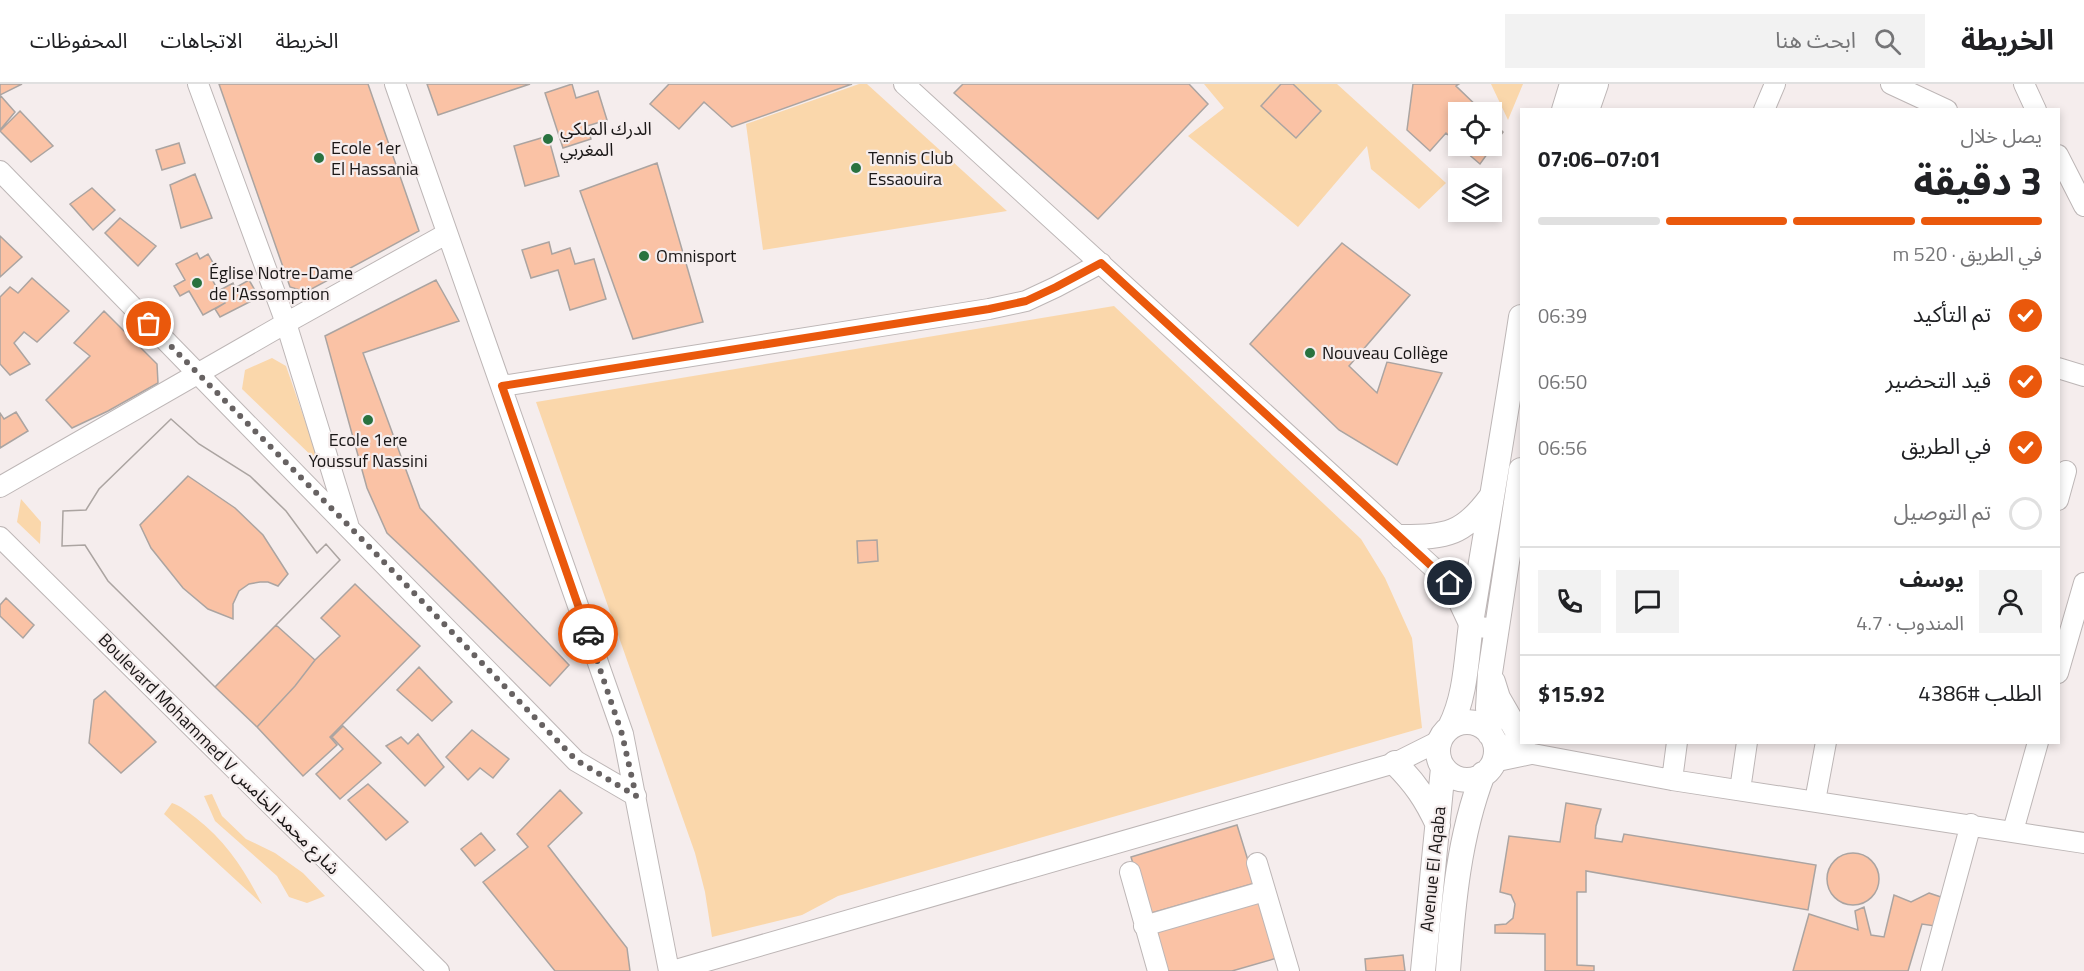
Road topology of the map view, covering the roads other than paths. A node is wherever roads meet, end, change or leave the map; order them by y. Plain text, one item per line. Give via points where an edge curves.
1 (198, 84) edge
2 (395, 84) edge
3 (1572, 84) edge
4 (1596, 84) edge
5 (1775, 84) edge
6 (1891, 84) edge
7 (2024, 84) edge
8 (909, 85) edge
9 (1565, 108) edge
10 (1588, 108) edge
11 (1765, 108) edge
12 (1943, 108) edge
13 (2035, 108) edge
14 (2060, 159) edge
15 (0, 171) edge
16 (2084, 206) edge
17 (446, 234) junction
18 (1101, 263) junction
19 (286, 323) junction
20 (1520, 323) edge
21 (2060, 369) edge
22 (198, 375) junction
23 (2084, 376) edge
24 (502, 386) junction
25 (2069, 471) edge
26 (1520, 477) edge
27 (0, 487) edge
28 (2060, 495) edge
29 (1491, 497) junction
30 (349, 526) junction
31 (0, 537) edge
32 (1402, 537) junction
33 (1450, 583) junction
34 (2084, 583) edge
35 (1477, 588) junction
36 (1504, 592) junction
37 (1470, 626) junction
38 (1497, 629) junction
39 (2060, 665) edge
40 (1490, 673) junction
41 (1520, 735) edge
42 (1677, 744) edge
43 (1747, 744) edge
44 (1826, 744) edge
45 (2035, 744) edge
46 (1526, 745) edge
47 (1443, 749) junction
48 (1490, 753) junction
49 (1395, 763) junction
50 (1672, 780) junction
51 (1740, 790) junction
52 (636, 796) junction
53 (1815, 801) junction
54 (1971, 824) junction
55 (1438, 827) junction
56 (2013, 831) junction
57 (2084, 843) edge
58 (1257, 863) dead end
59 (1130, 872) dead end
60 (1265, 891) junction
61 (1144, 926) junction
62 (439, 971) edge
63 (670, 971) edge
64 (1158, 971) edge
65 (1288, 971) edge
66 (1423, 971) edge
67 (1448, 971) edge
68 (1931, 971) edge

1 - 19 street
2 - 17 street
3 - 9 main road
4 - 10 main road
5 - 11 street
6 - 12 street
7 - 13 street
8 - 18 street
14 - 16 street
15 - 22 street
17 - 19 street
17 - 24 street
18 - 24 street via 1026,301 989,309
18 - 32 street
19 - 22 street
19 - 30 street
20 - 29 main road, Avenue El Aqaba
21 - 23 street
22 - 27 street
22 - 30 street
24 - 52 street via 622,734
25 - 28 street
26 - 36 main road, Avenue El Aqaba
29 - 32 main road via 1477,516 1458,530 1432,537
29 - 35 main road, Avenue El Aqaba
30 - 52 street via 576,760
31 - 62 street, Boulevard Mohammed V شارع محمد الخامس
32 - 33 street
33 - 35 street
33 - 37 street
34 - 39 street
35 - 36 street
35 - 37 main road, Avenue El Aqaba
36 - 38 main road, Avenue El Aqaba
37 - 38 street
37 - 47 main road, Avenue El Aqaba via 1461,698
38 - 40 main road, Avenue El Aqaba
40 - 41 main road via 1498,698
40 - 48 main road, Avenue El Aqaba
42 - 50 street
43 - 51 street
44 - 53 street
45 - 56 street
46 - 48 street
46 - 50 street
47 - 48 main road via 1450,774 1466,779
47 - 48 main road via 1467,722 1484,727
47 - 49 street
47 - 55 main road, Avenue El Aqaba
48 - 67 main road, Avenue El Aqaba via 1466,830
49 - 55 main road via 1427,799
49 - 63 street
50 - 51 street
51 - 53 street
52 - 63 street
53 - 54 street
54 - 56 street
54 - 68 street
55 - 66 main road, Avenue El Aqaba
56 - 57 street
58 - 60 street
59 - 61 street
60 - 61 street
60 - 65 street
61 - 64 street

